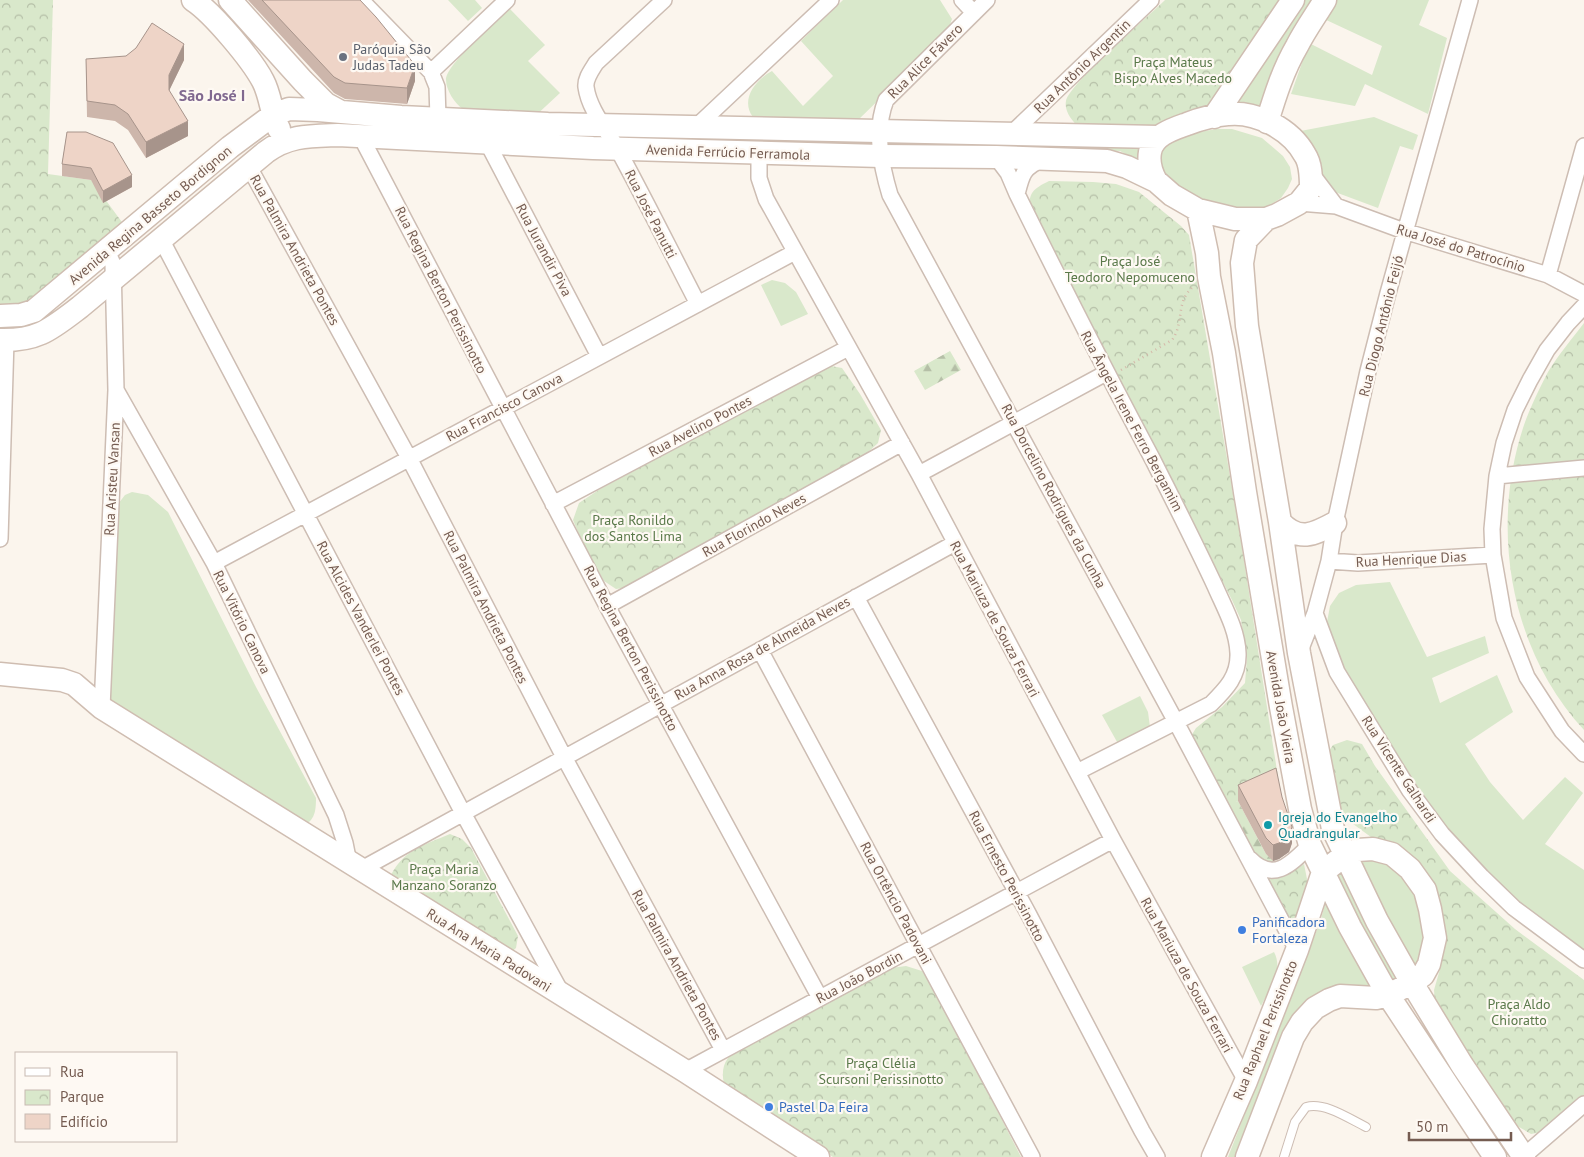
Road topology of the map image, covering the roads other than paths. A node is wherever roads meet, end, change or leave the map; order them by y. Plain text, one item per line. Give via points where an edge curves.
1 (193, 0) edge
2 (230, 0) edge
3 (361, 0) edge
4 (507, 0) edge
5 (664, 0) edge
6 (831, 0) edge
7 (962, 0) edge
8 (987, 0) edge
9 (1293, 0) edge
10 (1325, 0) edge
11 (1470, 0) edge
12 (1146, 2) edge
13 (214, 8) edge
14 (974, 12) junction
15 (290, 67) junction
16 (431, 72) junction
17 (299, 108) junction
18 (342, 112) junction
19 (273, 115) junction
20 (1214, 117) junction
21 (438, 118) junction
22 (1266, 122) junction
23 (603, 125) junction
24 (696, 126) junction
25 (880, 130) junction
26 (1012, 132) junction
27 (362, 137) junction
28 (1158, 137) junction
29 (291, 139) junction
30 (488, 144) junction
31 (1584, 146) edge
32 (617, 148) junction
33 (759, 153) junction
34 (881, 156) junction
35 (996, 156) junction
36 (1043, 159) junction
37 (248, 165) junction
38 (1310, 172) junction
39 (1156, 181) junction
40 (1017, 194) junction
41 (1299, 203) junction
42 (1336, 206) junction
43 (1198, 210) junction
44 (1266, 219) junction
45 (1404, 232) junction
46 (161, 238) junction
47 (107, 250) junction
48 (795, 252) junction
49 (1548, 275) junction
50 (112, 280) junction
51 (1584, 294) edge
52 (698, 304) junction
53 (1584, 306) edge
54 (0, 316) edge
55 (3, 340) edge
56 (848, 348) junction
57 (599, 356) junction
58 (1108, 375) junction
59 (116, 390) junction
60 (502, 408) junction
61 (1014, 422) junction
62 (902, 443) junction
63 (408, 458) junction
64 (1584, 468) edge
65 (919, 474) junction
66 (1497, 476) junction
67 (553, 504) junction
68 (306, 514) junction
69 (1280, 522) junction
70 (1335, 524) junction
71 (0, 539) edge
72 (955, 543) junction
73 (1493, 555) junction
74 (1329, 561) junction
75 (214, 564) junction
76 (856, 597) junction
77 (607, 606) junction
78 (1315, 613) junction
79 (760, 650) junction
80 (1299, 653) junction
81 (0, 674) edge
82 (660, 704) junction
83 (102, 708) junction
84 (1176, 722) junction
85 (1584, 754) edge
86 (564, 757) junction
87 (1077, 772) junction
88 (1329, 811) junction
89 (463, 813) junction
90 (1113, 840) junction
91 (1310, 844) junction
92 (1373, 849) junction
93 (1345, 855) junction
94 (1248, 856) junction
95 (354, 866) junction
96 (1323, 872) junction
97 (1016, 892) junction
98 (919, 944) junction
99 (1297, 950) junction
100 (1584, 960) edge
101 (1412, 983) junction
102 (563, 996) junction
103 (1388, 996) junction
104 (820, 998) junction
105 (724, 1050) junction
106 (685, 1071) junction
107 (1246, 1081) junction
108 (1584, 1104) edge
109 (1366, 1127) dead end
110 (1524, 1156) edge
111 (818, 1157) edge
112 (1032, 1157) edge
113 (1157, 1157) edge
114 (1213, 1157) edge
115 (1247, 1157) edge
116 (1284, 1157) edge
117 (1494, 1157) edge

1 - 13 street
2 - 15 street
3 - 16 street
4 - 16 street
5 - 23 street, Rua José Panutti via 612,47 589,74 586,84 588,96
6 - 24 street
7 - 14 street
8 - 14 street, Rua Alice Fávero
9 - 20 street
10 - 22 street via 1296,46
11 - 45 street, Rua Diogo Antônio Feijó
12 - 26 street, Rua Antônio Argentin
13 - 19 street via 264,83
14 - 25 street, Rua Alice Fávero via 886,100 880,114
15 - 17 street
15 - 18 street via 326,104
16 - 21 street via 437,87
17 - 18 street, Avenida Ferrúcio Ferramola
17 - 19 street, Avenida Regina Basseto Bordignon
17 - 29 street via 301,122
18 - 21 street, Avenida Ferrúcio Ferramola
19 - 29 street via 278,128
19 - 47 street, Avenida Regina Basseto Bordignon
20 - 22 street via 1242,114
20 - 28 street via 1172,129
21 - 23 street, Avenida Ferrúcio Ferramola
22 - 38 street via 1278,127 1297,144 1306,155
23 - 24 street, Avenida Ferrúcio Ferramola
23 - 32 street, Rua José Panutti
24 - 25 street, Avenida Ferrúcio Ferramola
25 - 26 street, Avenida Ferrúcio Ferramola
25 - 34 street, Rua Dorcelino Rodrigues da Cunha
26 - 28 street, Avenida Ferrúcio Ferramola
27 - 29 street, Avenida Ferrúcio Ferramola
27 - 30 street, Avenida Ferrúcio Ferramola
27 - 60 street, Rua Regina Berton Perissinotto
28 - 39 street via 1150,151 1150,168
29 - 37 street, Avenida Regina Basseto Bordignon via 274,146
30 - 32 street, Avenida Ferrúcio Ferramola
30 - 57 street, Rua Jurandir Piva
31 - 49 street
32 - 33 street, Avenida Ferrúcio Ferramola
32 - 52 street, Rua José Panutti
33 - 34 street, Avenida Ferrúcio Ferramola
33 - 48 street, Rua Mariuza de Souza Ferrari via 759,178 766,199
34 - 35 street, Avenida Ferrúcio Ferramola
34 - 61 street, Rua Dorcelino Rodrigues da Cunha via 882,172 900,216
35 - 36 street, Avenida Ferrúcio Ferramola
35 - 40 street, Rua Ângela Irene Ferro Bergamim
36 - 39 street, Avenida Ferrúcio Ferramola via 1107,162 1127,167
36 - 40 street via 1022,174
37 - 46 street, Avenida Regina Basseto Bordignon
37 - 63 street, Rua Palmira Andrieta Pontes
38 - 41 street via 1311,188
38 - 42 street
39 - 43 street, Avenida João Vieira
40 - 58 street, Rua Ângela Irene Ferro Bergamim
41 - 42 street, Rua José do Patrocínio
41 - 44 street, Avenida João Vieira
42 - 45 street, Rua José do Patrocínio
43 - 44 street, Avenida João Vieira via 1235,219
43 - 91 street, Avenida João Vieira via 1279,697 1300,810
44 - 69 street, Avenida João Vieira via 1246,240 1242,263 1247,326
45 - 49 street, Rua José do Patrocínio
45 - 70 street, Rua Diogo Antônio Feijó via 1368,371
46 - 50 street, Avenida Regina Basseto Bordignon
46 - 68 street, Rua Alcides Vanderlei Pontes
47 - 50 street, Rua Aristeu Vansan via 113,264
47 - 54 street, Avenida Regina Basseto Bordignon via 34,311
48 - 52 street, Rua Francisco Canova
48 - 56 street, Rua Mariuza de Souza Ferrari
49 - 51 street, Rua José do Patrocínio
50 - 55 street, Avenida Regina Basseto Bordignon via 43,333
50 - 59 street, Rua Aristeu Vansan
52 - 57 street, Rua Francisco Canova
53 - 66 street via 1547,350 1530,380 1515,410
55 - 71 street
56 - 62 street, Rua Mariuza de Souza Ferrari
56 - 67 street, Rua Avelino Pontes
57 - 60 street, Rua Francisco Canova
58 - 61 street
58 - 84 street, Rua Ângela Irene Ferro Bergamim via 1191,533 1232,624 1238,652 1238,666 1228,688 1211,704
59 - 75 street, Rua Vitório Canova
59 - 83 street, Rua Aristeu Vansan
60 - 63 street, Rua Francisco Canova
60 - 67 street, Rua Regina Berton Perissinotto
61 - 65 street
61 - 84 street, Rua Dorcelino Rodrigues da Cunha
62 - 65 street, Rua Mariuza de Souza Ferrari
62 - 77 street, Rua Florindo Neves
63 - 68 street, Rua Francisco Canova
63 - 86 street, Rua Palmira Andrieta Pontes
64 - 66 street
65 - 72 street, Rua Mariuza de Souza Ferrari
66 - 73 street via 1492,520
67 - 77 street, Rua Regina Berton Perissinotto
68 - 75 street, Rua Francisco Canova
68 - 89 street, Rua Alcides Vanderlei Pontes
69 - 70 street via 1295,533 1309,535
69 - 80 street, Avenida João Vieira
70 - 74 street, Rua Diogo Antônio Feijó
72 - 76 street, Rua Anna Rosa de Almeida Neves
72 - 87 street, Rua Mariuza de Souza Ferrari
73 - 74 street, Rua Henrique Dias via 1358,563
73 - 85 street via 1504,618 1528,678 1562,731
74 - 78 street, Rua Diogo Antônio Feijó
75 - 95 street, Rua Vitório Canova via 336,814
76 - 79 street, Rua Anna Rosa de Almeida Neves
76 - 97 street, Rua Ernesto Perissinotto
77 - 82 street, Rua Regina Berton Perissinotto
78 - 80 street, Rua Diogo Antônio Feijó
78 - 100 street, Rua Vicente Galhardi via 1337,672 1410,791 1442,834 1514,908
79 - 82 street, Rua Anna Rosa de Almeida Neves
79 - 98 street, Rua Ortêncio Padovani
80 - 88 street, Avenida João Vieira
81 - 83 street, Rua Ana Maria Padovani via 74,684
82 - 86 street, Rua Anna Rosa de Almeida Neves
82 - 104 street, Rua Regina Berton Perissinotto
83 - 95 street, Rua Ana Maria Padovani
84 - 87 street
84 - 94 street, Rua Dorcelino Rodrigues da Cunha
86 - 89 street, Rua Anna Rosa de Almeida Neves
86 - 105 street, Rua Palmira Andrieta Pontes
87 - 90 street, Rua Mariuza de Souza Ferrari
88 - 92 street via 1348,832
88 - 93 street, Avenida João Vieira
89 - 95 street, Rua Anna Rosa de Almeida Neves
89 - 102 street, Rua Alcides Vanderlei Pontes
90 - 97 street, Rua João Bordin
90 - 107 street, Rua Mariuza de Souza Ferrari
91 - 94 street, Rua Dorcelino Rodrigues da Cunha via 1282,869 1264,869
91 - 96 street, Avenida João Vieira
92 - 93 street
92 - 101 street via 1392,854 1410,869 1425,890 1435,938 1429,964 1423,975
93 - 96 street
93 - 101 street, Avenida João Vieira
94 - 99 street, Rua Dorcelino Rodrigues da Cunha
95 - 102 street, Rua Ana Maria Padovani
96 - 99 street, Rua Raphael Perissinotto
96 - 103 street, Avenida João Vieira
97 - 98 street, Rua João Bordin
97 - 113 street, Rua Ernesto Perissinotto
98 - 104 street, Rua João Bordin
98 - 112 street, Rua Ortêncio Padovani
99 - 107 street, Rua Raphael Perissinotto
101 - 103 street, Rua Raphael Perissinotto
101 - 110 street, Avenida João Vieira via 1462,1065
102 - 106 street, Rua Ana Maria Padovani
103 - 115 street, Rua Raphael Perissinotto via 1340,996 1315,1008 1302,1022
103 - 117 street, Avenida João Vieira
104 - 105 street, Rua João Bordin
105 - 106 street, Rua João Bordin
106 - 111 street, Rua Ana Maria Padovani
107 - 114 street, Rua Raphael Perissinotto
108 - 110 street
109 - 116 lane via 1331,1110 1313,1105 1306,1107 1295,1122

